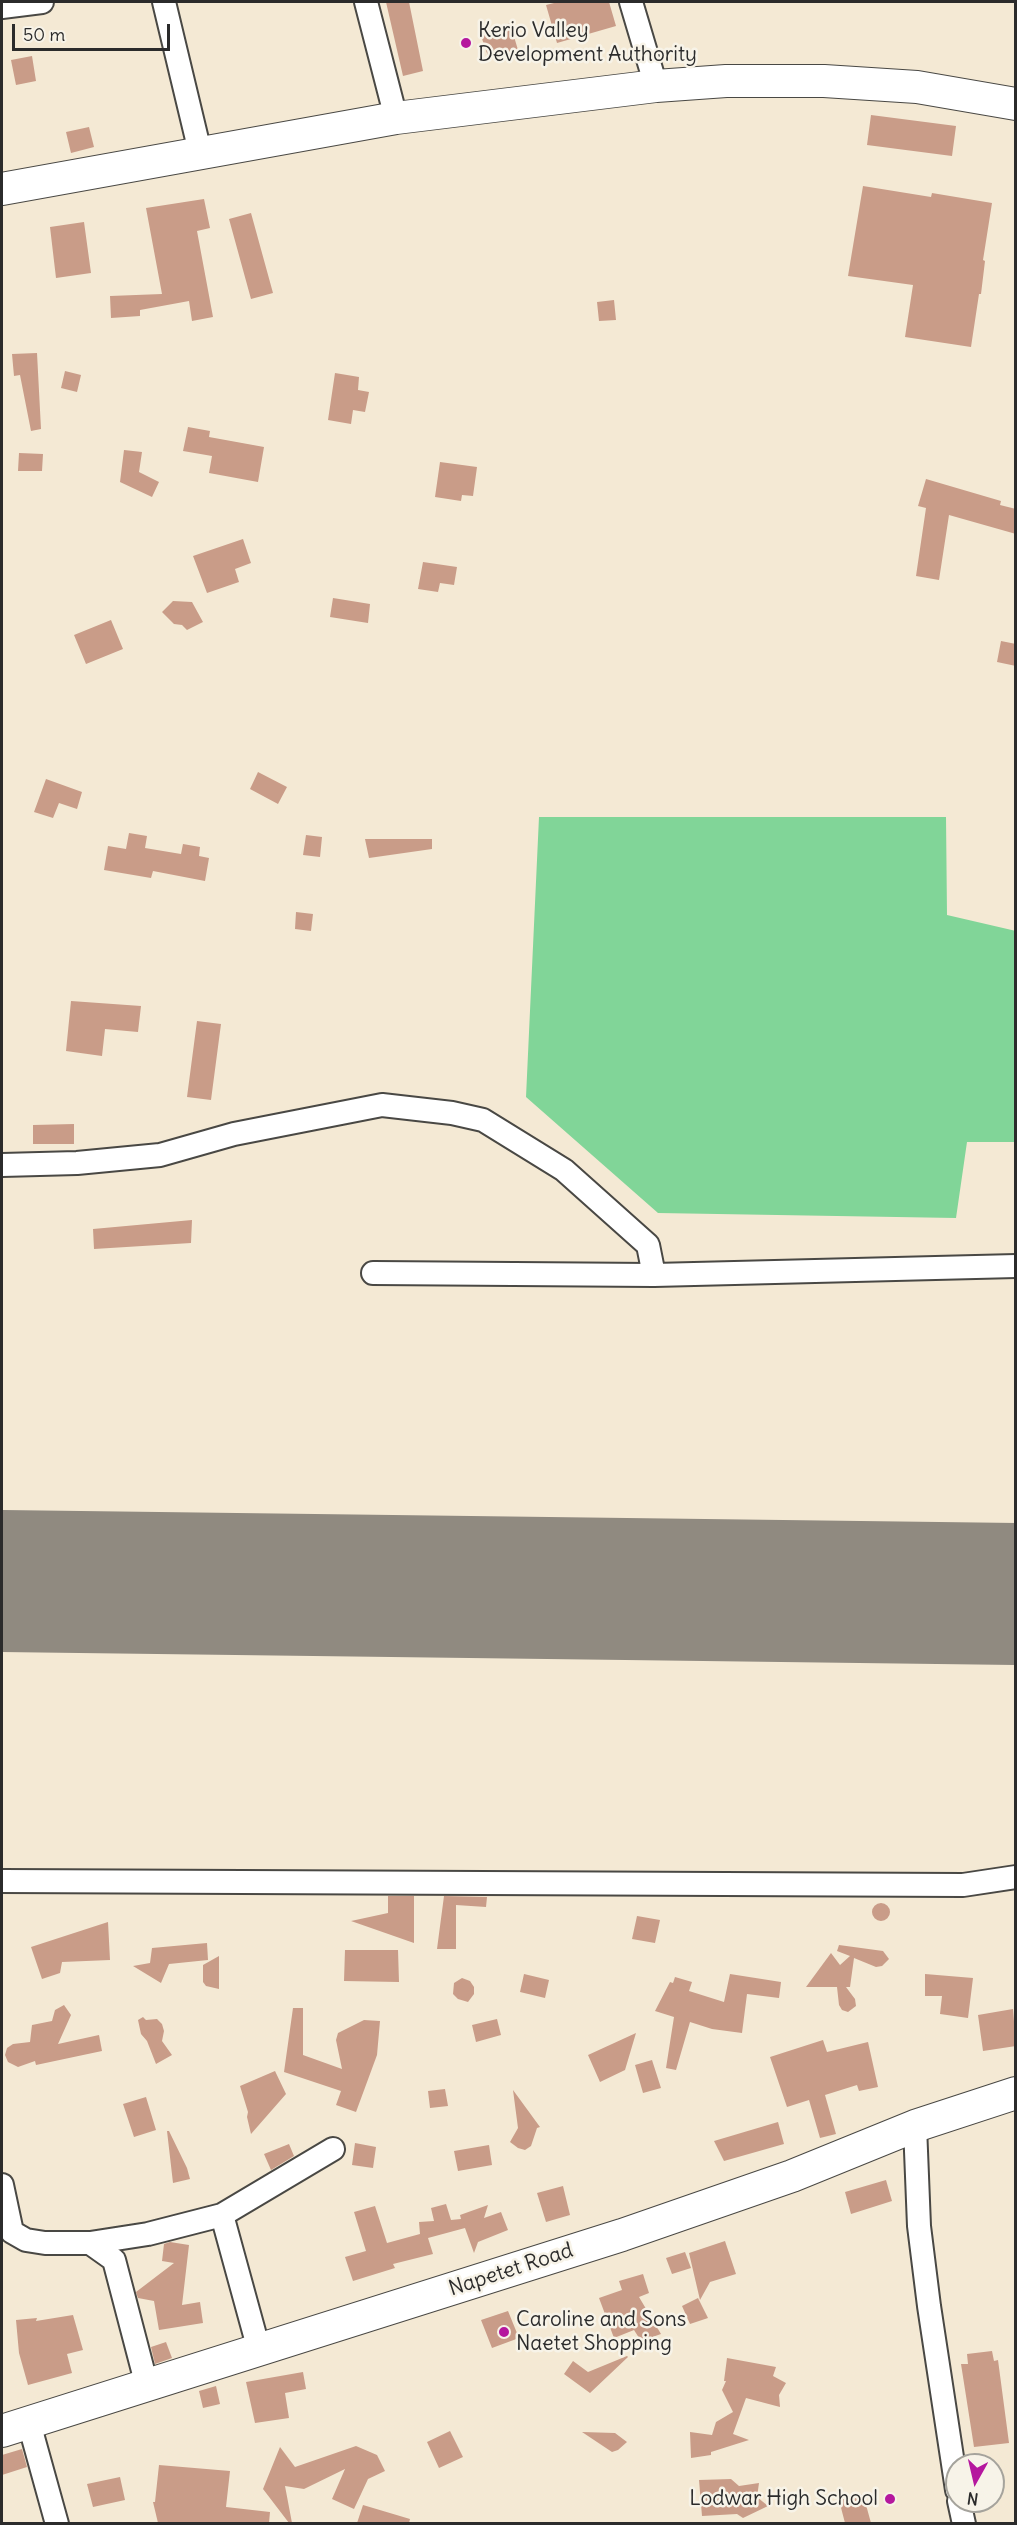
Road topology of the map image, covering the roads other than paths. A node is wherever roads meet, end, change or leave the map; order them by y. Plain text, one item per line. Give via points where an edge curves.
1 (42, 2) edge
2 (164, 2) edge
3 (366, 2) edge
4 (631, 2) edge
5 (2, 7) edge
6 (656, 86) junction
7 (1016, 104) edge
8 (396, 118) junction
9 (200, 152) junction
10 (2, 189) edge
11 (2, 1165) edge
12 (1016, 1266) edge
13 (373, 1273) dead end
14 (654, 1275) junction
15 (1016, 1877) edge
16 (2, 1881) edge
17 (1016, 2093) edge
18 (915, 2126) junction
19 (333, 2149) dead end
20 (2, 2185) edge
21 (222, 2215) junction
22 (90, 2243) junction
23 (259, 2350) junction
24 (147, 2386) junction
25 (15, 2427) edge
26 (951, 2453) edge
27 (57, 2523) edge

1 - 5 street
2 - 9 street
3 - 8 street
4 - 6 street
6 - 7 main road via 824,81 917,87
6 - 8 main road
8 - 9 main road
9 - 10 main road
11 - 14 street via 160,1155 234,1134 382,1105 452,1113 483,1120 564,1170 648,1245
12 - 14 street
13 - 14 street
15 - 16 street via 963,1885
17 - 18 main road, Napetet Road
18 - 23 main road, Napetet Road via 792,2176 622,2235
18 - 26 street via 919,2226
19 - 21 street
20 - 22 street via 12,2232 26,2240 45,2243
21 - 22 street via 148,2234
21 - 23 street
22 - 24 street via 114,2260
23 - 24 main road, Napetet Road
24 - 25 main road, Napetet Road
25 - 27 street

